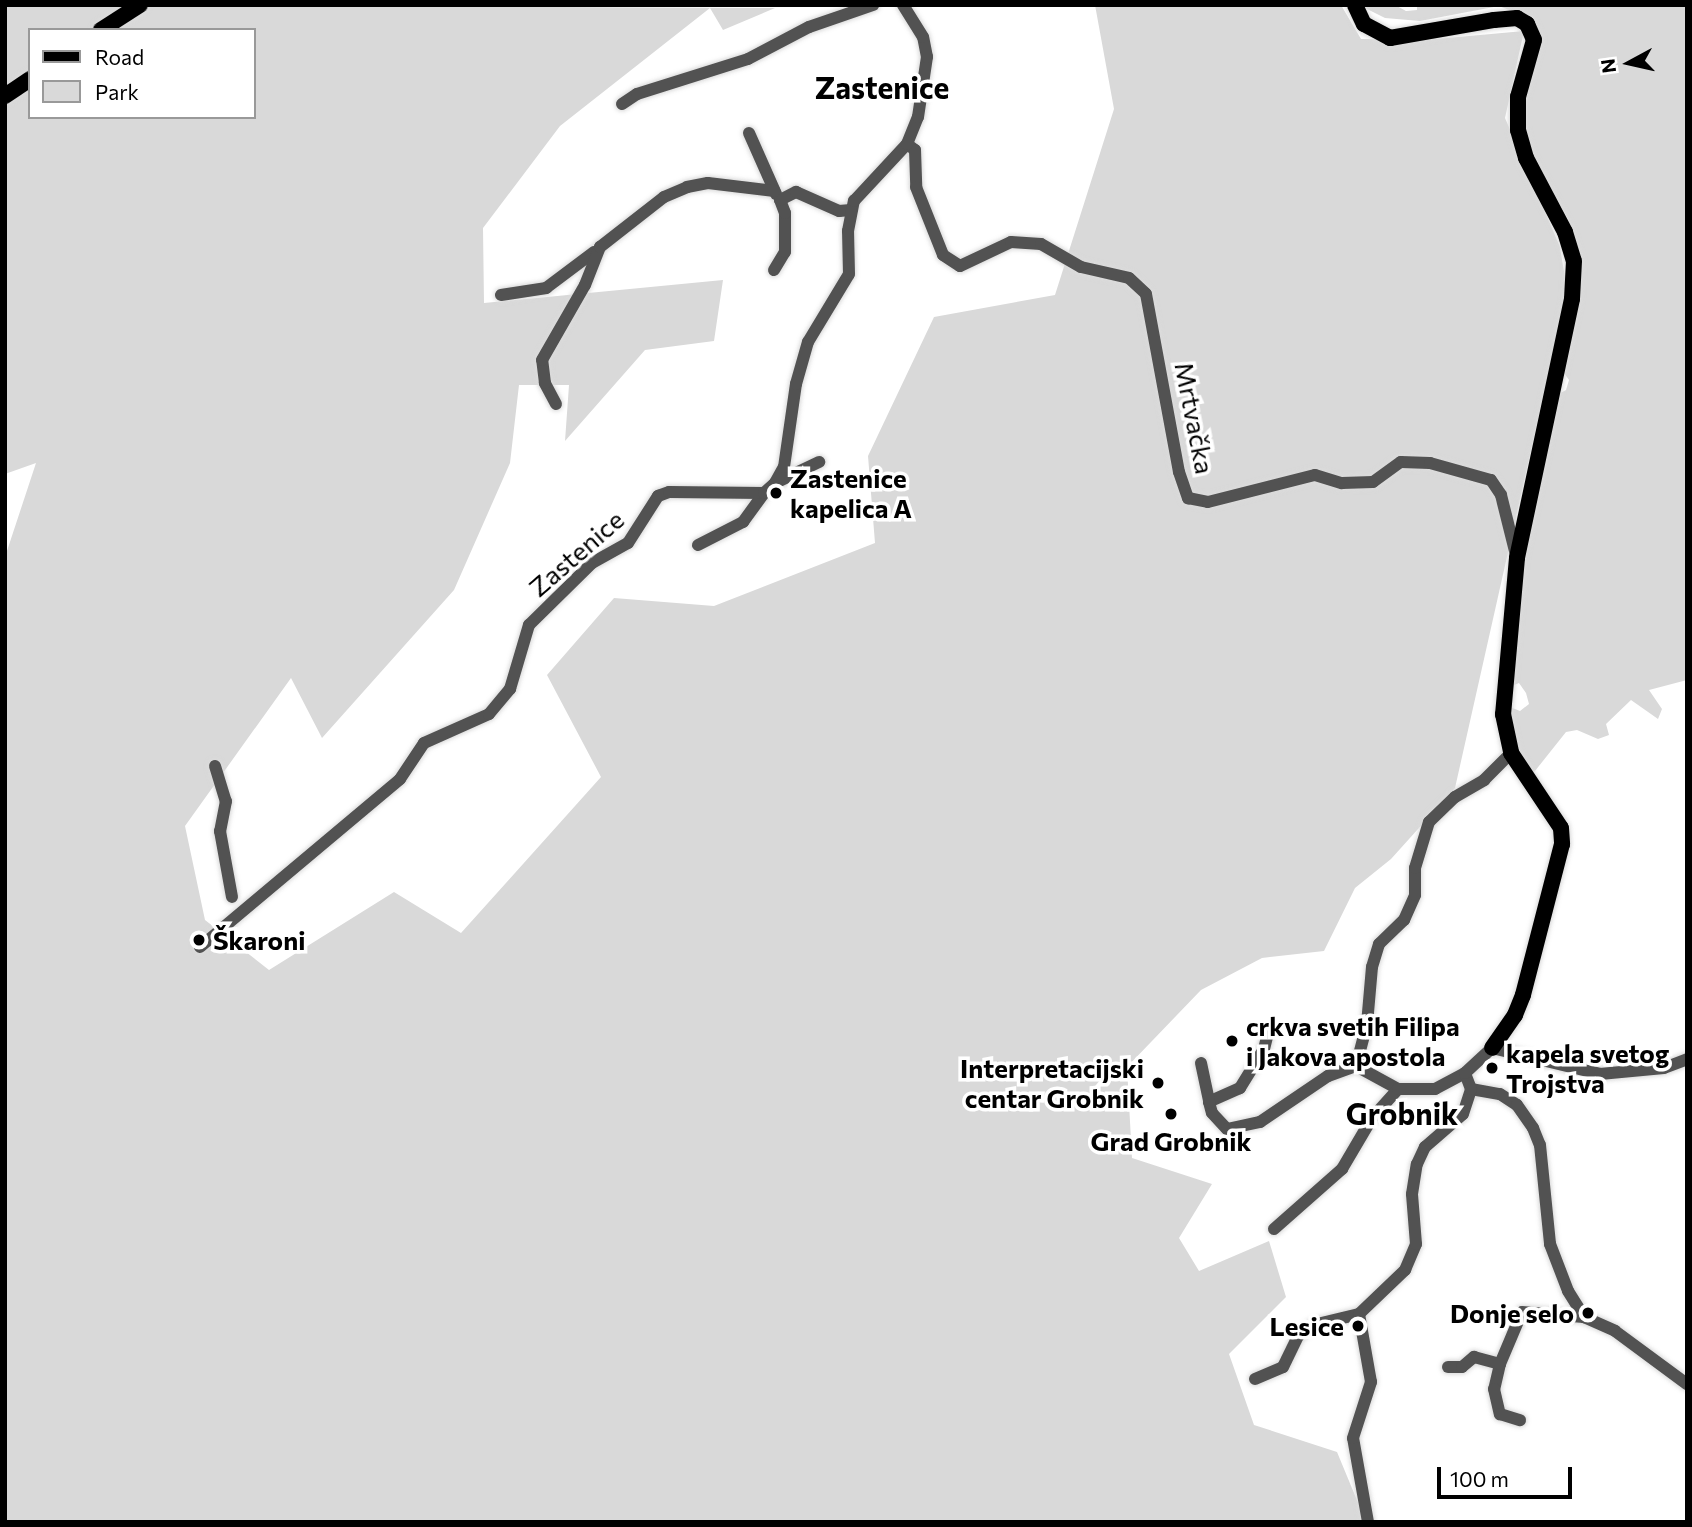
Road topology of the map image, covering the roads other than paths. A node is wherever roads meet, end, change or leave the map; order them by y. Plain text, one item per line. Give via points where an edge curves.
1 (140, 5) edge
2 (873, 5) edge
3 (1355, 5) edge
4 (906, 6) edge
5 (104, 28) edge
6 (28, 80) edge
7 (5, 96) edge
8 (622, 104) dead end
9 (749, 133) dead end
10 (907, 144) junction
11 (777, 195) junction
12 (851, 210) junction
13 (600, 247) junction
14 (774, 270) dead end
15 (502, 295) dead end
16 (556, 404) dead end
17 (819, 462) dead end
18 (775, 483) junction
19 (764, 493) junction
20 (698, 545) dead end
21 (1517, 558) junction
22 (1511, 753) junction
23 (215, 766) dead end
24 (232, 897) junction
25 (250, 905) junction
26 (235, 917) junction
27 (200, 947) dead end
28 (1268, 1033) dead end
29 (1492, 1048) junction
30 (1687, 1059) edge
31 (1201, 1063) dead end
32 (1356, 1066) junction
33 (1465, 1073) junction
34 (1398, 1089) junction
35 (1471, 1089) junction
36 (1209, 1102) junction
37 (1274, 1228) dead end
38 (1359, 1314) junction
39 (1584, 1317) junction
40 (1500, 1364) junction
41 (1448, 1367) dead end
42 (1255, 1379) dead end
43 (1687, 1384) edge
44 (1520, 1420) dead end
45 (1368, 1522) edge

1 - 5 main road
2 - 8 street via 809,27 748,60 636,94
3 - 21 main road via 1364,24 1390,38 1517,18 1527,24 1534,40 1518,97 1518,130 1526,158 1565,232 1574,261 1572,299
4 - 10 street via 923,37 927,57 918,117
6 - 7 main road
9 - 11 street
10 - 12 street via 861,191
10 - 21 street, Mrtvačka via 915,150 916,187 943,255 960,266 1011,242 1041,244 1081,267 1129,278 1146,294 1179,472 1188,498 1208,502 1315,475 1342,483 1373,482 1401,462 1430,463 1491,480 1501,495
11 - 12 street via 796,191 839,211
11 - 13 street via 708,183 687,187 664,197
11 - 14 street via 785,213 785,252
12 - 18 street via 849,274 808,342 796,384 784,467
13 - 15 street via 546,288
13 - 16 street via 585,285 542,360 545,383
17 - 18 street
18 - 19 street
19 - 20 street via 743,522
19 - 25 street, Zastenice via 669,492 658,496 628,543 592,563 528,625 510,689 489,714 424,743 400,779
21 - 22 main road via 1503,715
22 - 29 main road via 1560,828 1562,844 1519,1005
22 - 32 street via 1429,822 1415,868 1415,895 1404,920 1379,944 1372,967 1367,1024
23 - 24 street via 226,801 220,831
24 - 25 street
24 - 26 street
25 - 26 street, Zastenice
26 - 27 street, Zastenice
28 - 36 street via 1264,1049 1240,1088
29 - 30 street via 1600,1074 1664,1068
29 - 33 street
31 - 36 street
32 - 34 street
32 - 36 street via 1328,1076 1260,1122 1236,1128 1223,1127
33 - 34 street via 1435,1089
33 - 35 street
34 - 37 street via 1372,1118 1342,1169
35 - 38 street via 1464,1114 1425,1147 1417,1164 1412,1194 1416,1244 1405,1270
35 - 39 street via 1481,1087 1500,1094 1517,1105 1533,1128 1541,1156 1550,1244 1568,1292
38 - 42 street via 1313,1325 1298,1336 1283,1367
38 - 45 street via 1371,1382 1353,1438
39 - 40 street via 1522,1312
39 - 43 street via 1615,1331
40 - 41 street via 1474,1357 1462,1367
40 - 44 street via 1494,1389 1500,1414

